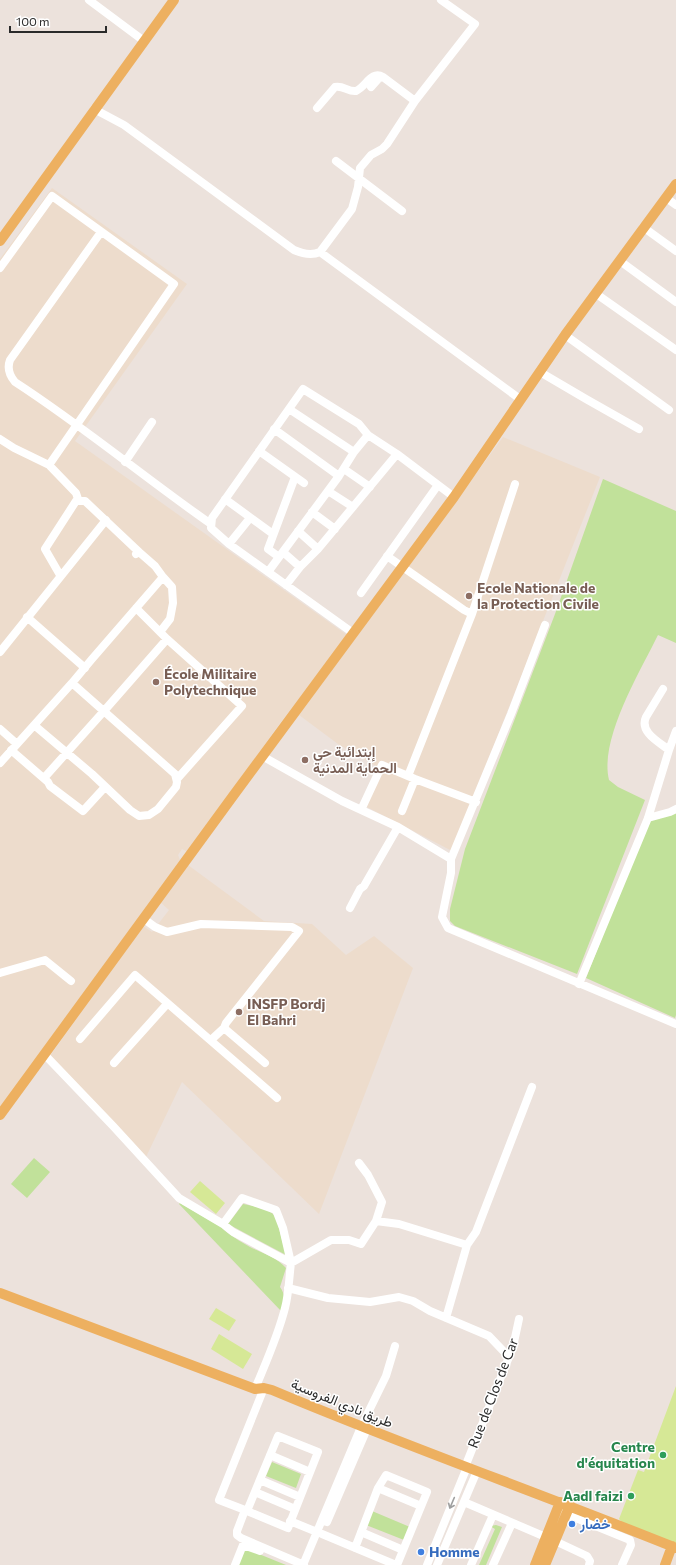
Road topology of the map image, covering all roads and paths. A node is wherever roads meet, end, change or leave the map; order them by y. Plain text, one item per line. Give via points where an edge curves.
1 (89, 0) edge
2 (174, 0) edge
3 (441, 0) edge
4 (144, 40) junction
5 (383, 77) junction
6 (371, 87) dead end
7 (415, 101) junction
8 (317, 108) dead end
9 (94, 109) junction
10 (336, 160) dead end
11 (358, 177) junction
12 (676, 184) edge
13 (666, 198) junction
14 (676, 205) edge
15 (402, 211) dead end
16 (643, 227) junction
17 (101, 232) junction
18 (0, 241) edge
19 (320, 252) junction
20 (676, 252) edge
21 (620, 261) junction
22 (0, 268) edge
23 (595, 293) junction
24 (676, 302) edge
25 (565, 335) junction
26 (676, 350) edge
27 (540, 372) junction
28 (520, 399) junction
29 (289, 409) junction
30 (669, 410) dead end
31 (152, 422) dead end
32 (77, 425) junction
33 (274, 429) junction
34 (639, 429) dead end
35 (368, 435) junction
36 (0, 439) edge
37 (259, 451) junction
38 (354, 452) junction
39 (397, 454) junction
40 (125, 462) junction
41 (49, 465) junction
42 (341, 472) junction
43 (295, 477) junction
44 (304, 483) dead end
45 (515, 484) dead end
46 (438, 485) junction
47 (370, 487) junction
48 (328, 491) junction
49 (454, 497) junction
50 (225, 499) junction
51 (76, 501) junction
52 (353, 507) junction
53 (312, 512) junction
54 (250, 518) junction
55 (106, 520) junction
56 (211, 524) junction
57 (335, 529) junction
58 (298, 531) junction
59 (273, 534) junction
60 (229, 544) junction
61 (318, 549) junction
62 (281, 555) junction
63 (387, 556) junction
64 (402, 566) junction
65 (300, 567) junction
66 (268, 572) junction
67 (60, 575) junction
68 (163, 577) junction
69 (286, 584) junction
70 (361, 593) dead end
71 (136, 608) junction
72 (472, 614) junction
73 (27, 618) junction
74 (545, 625) dead end
75 (160, 632) junction
76 (353, 633) junction
77 (167, 639) junction
78 (0, 652) edge
79 (85, 668) junction
80 (72, 683) junction
81 (663, 689) dead end
82 (104, 711) junction
83 (34, 725) junction
84 (0, 729) edge
85 (676, 731) edge
86 (14, 747) junction
87 (669, 750) junction
88 (67, 752) junction
89 (262, 756) junction
90 (0, 763) edge
91 (44, 778) junction
92 (412, 778) junction
93 (177, 779) junction
94 (105, 787) junction
95 (476, 802) junction
96 (676, 809) edge
97 (361, 810) junction
98 (402, 811) dead end
99 (648, 818) junction
100 (398, 828) junction
101 (451, 859) junction
102 (350, 908) dead end
103 (144, 919) junction
104 (0, 973) edge
105 (71, 981) dead end
106 (579, 984) junction
107 (167, 1004) junction
108 (676, 1023) edge
109 (224, 1028) junction
110 (80, 1039) dead end
111 (211, 1040) junction
112 (45, 1055) junction
113 (114, 1063) dead end
114 (265, 1063) dead end
115 (532, 1087) dead end
116 (277, 1098) dead end
117 (0, 1115) edge
118 (359, 1163) dead end
119 (376, 1221) junction
120 (223, 1224) junction
121 (467, 1245) junction
122 (291, 1263) junction
123 (288, 1288) junction
124 (0, 1293) edge
125 (446, 1318) junction
126 (519, 1319) dead end
127 (395, 1346) dead end
128 (509, 1357) junction
129 (260, 1388) junction
130 (364, 1428) junction
131 (270, 1455) junction
132 (467, 1467) junction
133 (477, 1471) junction
134 (310, 1472) junction
135 (260, 1480) junction
136 (378, 1488) junction
137 (255, 1492) junction
138 (300, 1497) junction
139 (464, 1502) junction
140 (421, 1506) junction
141 (564, 1508) junction
142 (295, 1509) junction
143 (246, 1511) junction
144 (492, 1515) junction
145 (290, 1521) junction
146 (512, 1523) junction
147 (361, 1532) junction
148 (319, 1533) junction
149 (551, 1539) junction
150 (674, 1547) edge
151 (355, 1548) junction
152 (403, 1550) junction
153 (235, 1565) edge
154 (293, 1565) edge
155 (304, 1565) edge
156 (308, 1565) edge
157 (396, 1565) edge
158 (427, 1565) edge
159 (437, 1565) edge
160 (471, 1565) edge
161 (493, 1565) edge
162 (534, 1565) edge
163 (545, 1565) edge
164 (589, 1565) edge
165 (622, 1565) edge
166 (665, 1565) edge

1 - 4 street
2 - 4 main road
3 - 7 street via 475,24
4 - 9 main road
5 - 6 street via 378,78
5 - 7 street
5 - 8 street via 377,74 373,76 353,92 340,86 335,87
7 - 11 street via 387,144 368,157 360,168
9 - 18 main road
9 - 19 street via 124,125 294,250 312,255
10 - 11 street
11 - 15 street
11 - 19 street via 352,209
12 - 13 main road
13 - 14 street
13 - 16 main road
16 - 20 street
16 - 21 main road
17 - 22 street via 52,196
17 - 32 street via 8,366 15,382
17 - 32 street via 174,284
19 - 28 street
21 - 23 main road
21 - 24 street
23 - 25 main road
23 - 26 street
25 - 27 main road
25 - 30 street
27 - 28 main road
27 - 34 street
28 - 49 main road
29 - 33 street
29 - 35 street via 303,389 359,424
29 - 38 street
31 - 40 street
32 - 40 street
32 - 41 street
33 - 37 street
33 - 42 street
35 - 38 street
35 - 39 street
36 - 41 street
37 - 43 street
37 - 50 street
38 - 42 street
39 - 46 street
39 - 47 street
40 - 56 street
41 - 51 street via 76,493
42 - 47 street
42 - 48 street
43 - 44 street
43 - 59 street
45 - 72 street
46 - 49 street
46 - 63 street
47 - 52 street
48 - 52 street
48 - 53 street
49 - 64 main road
50 - 54 street
50 - 56 street via 212,518
51 - 55 street via 85,501
51 - 67 street via 45,549
52 - 57 street
53 - 57 street
53 - 58 street
54 - 59 street
54 - 60 street
55 - 67 street
55 - 68 street via 137,553 155,566
56 - 60 street via 211,528
57 - 61 street
58 - 61 street
58 - 62 street
59 - 62 street via 268,549
60 - 66 street
61 - 65 street
62 - 65 street
62 - 66 street
63 - 64 street
63 - 70 street
64 - 72 street
64 - 76 main road
65 - 69 street
66 - 69 street
67 - 73 street
68 - 71 street
68 - 75 street via 172,587 173,603 170,619
69 - 76 street
71 - 75 street
71 - 79 street
72 - 92 street
73 - 78 street
73 - 79 street
74 - 95 street
75 - 77 street
76 - 89 main road
77 - 82 street
77 - 93 street via 242,706
79 - 80 street
80 - 82 street
80 - 83 street
81 - 87 street via 646,717 644,726 646,731
82 - 88 street
82 - 93 street via 172,770
83 - 86 street
83 - 88 street
84 - 86 street
85 - 87 street
86 - 90 street
86 - 91 street
87 - 99 street
88 - 91 street
88 - 94 street
89 - 97 street
89 - 103 main road
91 - 94 street via 82,812
92 - 95 street
92 - 97 street via 382,764
92 - 98 street
93 - 94 street via 175,790 158,809 144,816 134,814
95 - 101 street
96 - 99 street
97 - 100 street
99 - 106 street
100 - 101 street
100 - 102 street
101 - 106 street via 451,873 442,917 448,928
103 - 109 street via 167,932 201,924 298,929 299,932
103 - 112 main road
104 - 105 street via 45,960
106 - 108 street
107 - 110 street via 136,975
107 - 111 street
107 - 113 street
109 - 111 street
109 - 114 street
111 - 116 street
112 - 117 main road
112 - 120 street via 179,1198
115 - 121 street via 476,1232
118 - 119 street via 382,1202
119 - 121 street via 399,1224
119 - 122 street via 361,1244 349,1240 331,1240
120 - 122 street
120 - 122 street via 242,1198 276,1210
121 - 125 street
122 - 123 street
123 - 125 street via 328,1298 370,1302 399,1297 413,1301
123 - 129 street via 281,1324
124 - 129 main road, طريق نادي الفروسية
125 - 128 street via 489,1336
126 - 128 street, Rue de Clos de Car
127 - 130 street via 386,1376
128 - 132 street, Rue de Clos de Car
129 - 130 main road, طريق نادي الفروسية
129 - 143 street via 219,1500
130 - 132 main road, طريق نادي الفروسية
130 - 148 street
131 - 134 street
131 - 134 street via 278,1436 318,1452
131 - 135 street
132 - 133 main road, طريق نادي الفروسية
132 -> 158 street, Rue de Clos de Car
133 - 139 street
133 - 141 main road, طريق نادي الفروسية
134 - 138 street
135 - 137 street
135 - 138 street
136 - 140 street
136 - 140 street via 386,1475 427,1492
136 - 147 street
137 - 142 street
137 - 143 street
138 - 142 street
139 - 144 street
139 - 159 street
140 - 152 street
141 - 149 main road
141 - 150 main road, طريق نادي الفروسية
141 - 165 street via 630,1540 631,1545
142 - 145 street
143 - 145 street via 288,1528
143 - 155 street via 237,1535
144 - 146 street
144 - 160 street
145 - 148 street
146 - 149 street
146 - 161 street
147 - 151 street
147 - 152 street
148 - 151 street
148 - 155 street
148 - 156 street
149 - 162 main road
149 - 163 main road
149 - 164 street via 587,1556
150 - 166 main road
151 - 157 street
152 - 157 street
153 - 154 street via 243,1545

